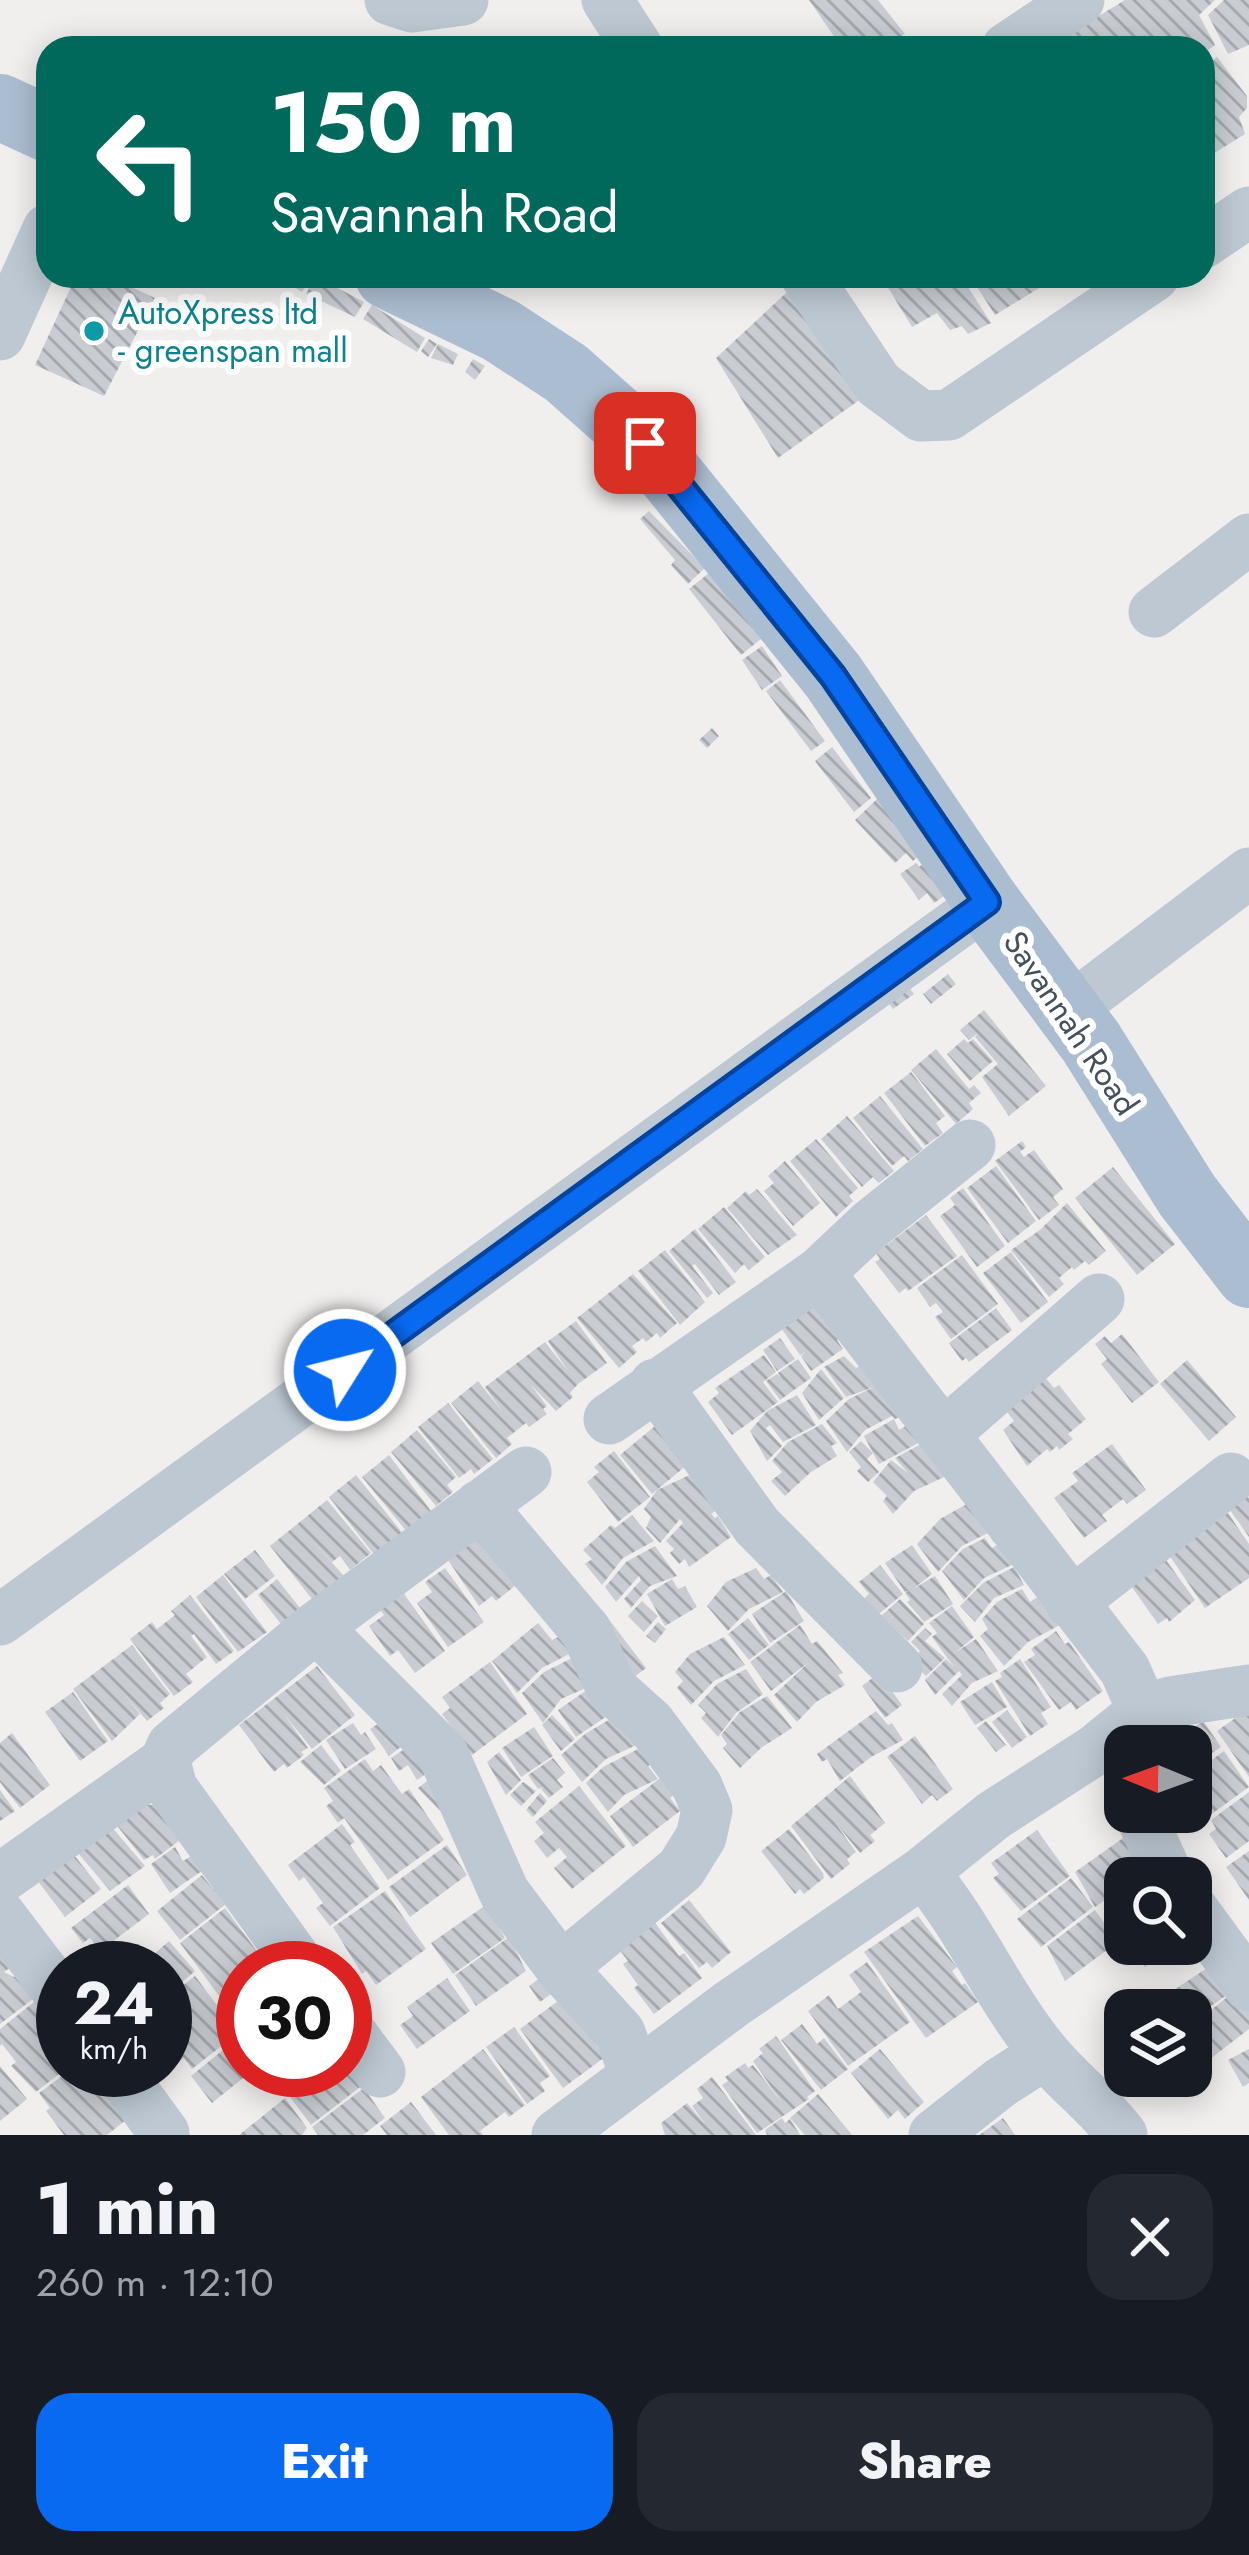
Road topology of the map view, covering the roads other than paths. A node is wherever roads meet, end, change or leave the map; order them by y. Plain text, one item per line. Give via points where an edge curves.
1 (390, 0) edge
2 (463, 0) edge
3 (608, 0) edge
4 (1079, 0) edge
5 (630, 36) edge
6 (1025, 36) edge
7 (0, 107) edge
8 (36, 123) edge
9 (1249, 212) edge
10 (1215, 235) edge
11 (36, 256) edge
12 (413, 288) edge
13 (814, 288) edge
14 (1136, 288) edge
15 (0, 335) edge
16 (1249, 539) edge
17 (1154, 612) dead end
18 (1249, 873) edge
19 (987, 902) junction
20 (1066, 1010) junction
21 (970, 1144) dead end
22 (819, 1273) junction
23 (1249, 1275) edge
24 (1100, 1299) dead end
25 (655, 1384) junction
26 (609, 1419) dead end
27 (944, 1434) junction
28 (526, 1472) dead end
29 (1231, 1478) dead end
30 (480, 1505) junction
31 (1071, 1603) junction
32 (0, 1620) edge
33 (316, 1627) junction
34 (897, 1667) dead end
35 (1249, 1690) edge
36 (1143, 1711) junction
37 (1135, 1725) edge
38 (165, 1762) junction
39 (1104, 1769) edge
40 (923, 1872) junction
41 (0, 1879) edge
42 (0, 1915) edge
43 (1212, 1936) edge
44 (282, 1941) edge
45 (36, 1962) edge
46 (561, 1968) junction
47 (1249, 1986) edge
48 (1045, 2054) junction
49 (372, 2061) edge
50 (380, 2072) dead end
51 (634, 2075) junction
52 (138, 2097) edge
53 (164, 2133) edge
54 (557, 2135) edge
55 (934, 2135) edge
56 (1122, 2135) edge

1 - 2 street via 412,7
3 - 5 street
4 - 6 street
7 - 8 main road
9 - 10 street
11 - 15 street
12 - 19 main road, Savannah Road via 566,373 645,443 833,676
13 - 14 street via 878,383 921,416 950,415
16 - 17 street
18 - 20 street
19 - 20 main road, Savannah Road
19 - 32 street
20 - 23 main road, Savannah Road
21 - 22 street
22 - 25 street
22 - 27 street
24 - 27 street
25 - 26 street
25 - 34 street via 757,1526
27 - 31 street
28 - 30 street
29 - 31 street
30 - 33 street
30 - 46 street via 586,1631 612,1689 650,1723 698,1786 706,1810 681,1869
31 - 36 street via 1125,1670
33 - 38 street via 172,1746
33 - 46 street via 443,1754 504,1892
35 - 36 street
36 - 37 street
38 - 41 street
38 - 44 street via 172,1788
39 - 40 street via 994,1815
40 - 48 street
40 - 51 street
42 - 45 street
43 - 47 street
46 - 51 street via 620,2033
48 - 55 street
48 - 56 street
49 - 50 street
51 - 54 street
52 - 53 street

